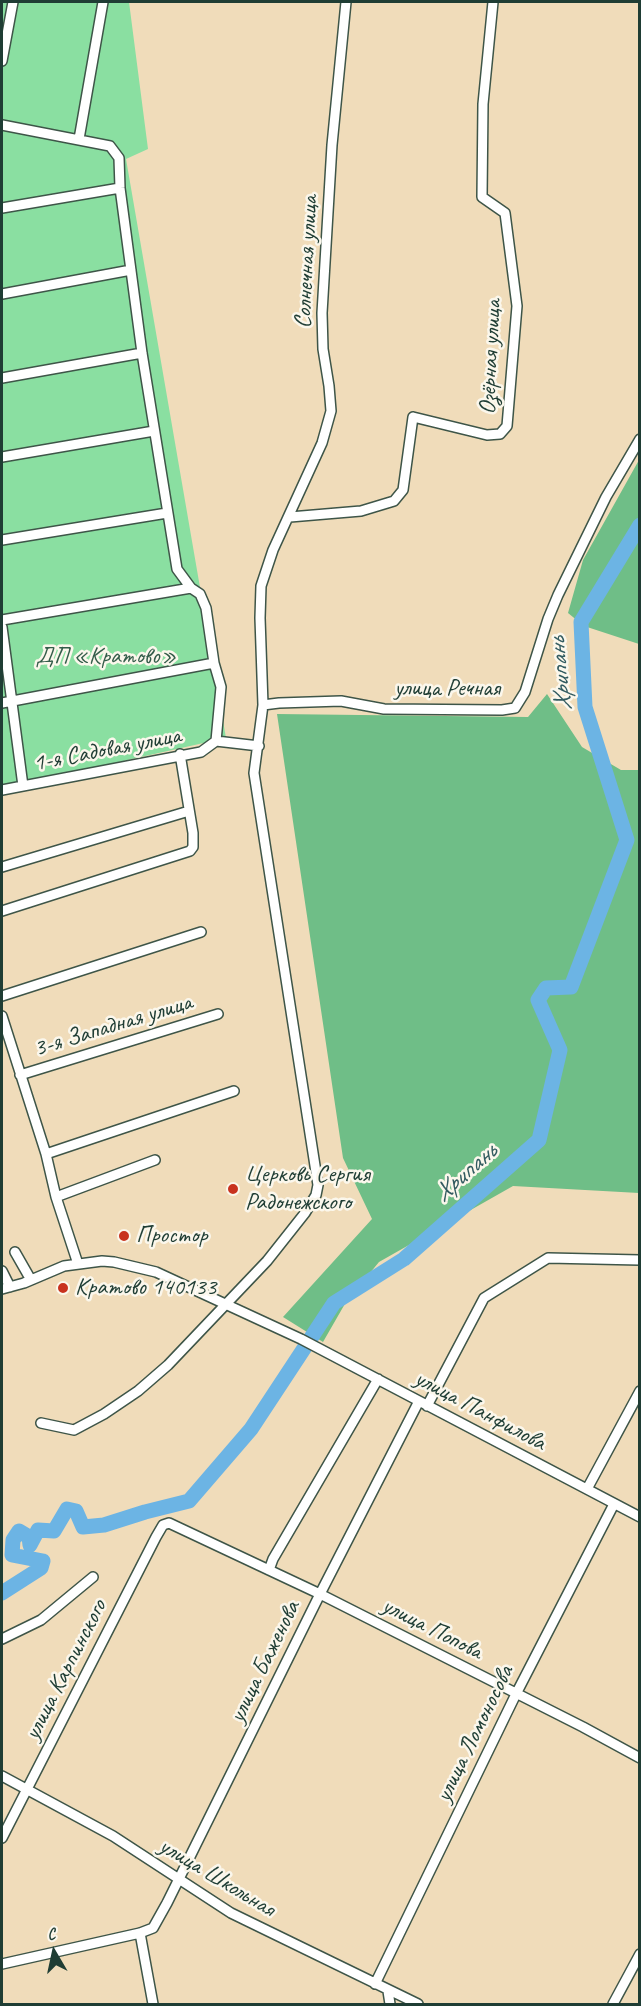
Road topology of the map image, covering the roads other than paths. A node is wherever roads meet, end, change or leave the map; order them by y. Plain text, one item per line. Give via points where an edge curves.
1 (13, 2) edge
2 (103, 2) edge
3 (346, 2) edge
4 (493, 2) edge
5 (2, 61) edge
6 (2, 125) edge
7 (79, 140) junction
8 (120, 188) junction
9 (2, 208) edge
10 (131, 270) junction
11 (2, 294) edge
12 (142, 352) junction
13 (2, 378) edge
14 (154, 431) junction
15 (639, 439) edge
16 (2, 458) edge
17 (167, 513) junction
18 (290, 517) junction
19 (2, 540) edge
20 (191, 588) junction
21 (2, 620) edge
22 (2, 627) edge
23 (214, 663) junction
24 (12, 701) junction
25 (2, 703) edge
26 (263, 705) junction
27 (216, 741) junction
28 (258, 746) junction
29 (180, 754) junction
30 (23, 786) junction
31 (2, 790) edge
32 (189, 811) junction
33 (2, 867) edge
34 (2, 911) edge
35 (201, 932) dead end
36 (2, 996) edge
37 (218, 1014) dead end
38 (2, 1016) edge
39 (20, 1075) junction
40 (234, 1091) dead end
41 (46, 1154) junction
42 (155, 1160) dead end
43 (56, 1197) junction
44 (15, 1252) dead end
45 (639, 1260) edge
46 (78, 1264) junction
47 (2, 1271) edge
48 (31, 1280) junction
49 (6, 1288) edge
50 (227, 1304) junction
51 (378, 1379) junction
52 (639, 1391) edge
53 (423, 1404) junction
54 (41, 1423) dead end
55 (587, 1489) junction
56 (614, 1504) junction
57 (639, 1517) edge
58 (169, 1523) joint
59 (269, 1570) junction
60 (93, 1577) dead end
61 (320, 1594) junction
62 (2, 1639) edge
63 (516, 1694) junction
64 (639, 1758) edge
65 (2, 1776) edge
66 (28, 1789) junction
67 (2, 1838) edge
68 (178, 1880) junction
69 (140, 1933) junction
70 (639, 1954) edge
71 (2, 1964) edge
72 (375, 1984) junction
73 (388, 1991) junction
74 (153, 2004) edge
75 (390, 2004) edge
76 (418, 2004) edge
77 (613, 2004) edge

1 - 5 street
2 - 7 street
3 - 18 street, Солнечная улица via 322,314 331,411 322,443
4 - 18 street, Озёрная улица via 483,104 482,197 505,213 517,306 507,426 500,434 487,435 413,417 403,490 394,501 361,511
6 - 7 street
7 - 8 street via 110,146 116,152
8 - 9 street
8 - 10 street
10 - 11 street
10 - 12 street
12 - 13 street
12 - 14 street
14 - 16 street
14 - 17 street
15 - 26 street, улица Речная via 558,595 525,692 515,708 384,709 340,701
17 - 19 street
17 - 20 street via 177,569
18 - 26 street, Солнечная улица via 261,586
20 - 21 street
20 - 23 street via 200,594 206,608
22 - 24 street
23 - 24 street
23 - 27 street via 221,687
24 - 25 street
24 - 30 street
26 - 28 street, Солнечная улица
27 - 28 street
27 - 29 street, 1-я Садовая улица via 201,752
28 - 50 street, Солнечная улица via 254,773 318,1185 316,1195 280,1246
29 - 30 street, 1-я Садовая улица
29 - 32 street
30 - 31 street, 1-я Садовая улица
32 - 33 street
32 - 34 street via 194,840 187,854
35 - 36 street
37 - 39 street, 3-я Западная улица
38 - 39 street
39 - 41 street
40 - 41 street
41 - 43 street
42 - 43 street
43 - 46 street
44 - 48 street
45 - 53 street, улица Баженова via 548,1258 484,1298
46 - 48 street, улица Панфилова
46 - 50 street, улица Панфилова via 114,1262 147,1270
47 - 49 street
48 - 49 street, улица Панфилова
50 - 51 street, улица Панфилова
50 - 54 street, Солнечная улица via 168,1365 104,1414 75,1430
51 - 53 street, улица Панфилова
51 - 59 street, улица Баженова
52 - 55 street
53 - 55 street, улица Панфилова
53 - 61 street, улица Баженова
55 - 56 street, улица Панфилова
56 - 57 street, улица Панфилова
56 - 63 street, улица Ломоносова
58 - 59 street, улица Попова
58 - 66 street, улица Карпинского via 163,1525 156,1537
59 - 61 street, улица Попова
60 - 62 street via 41,1620
61 - 63 street, улица Попова
61 - 68 street, улица Баженова
63 - 64 street, улица Попова
63 - 72 street, улица Ломоносова
65 - 66 street, улица Школьная
66 - 67 street, улица Карпинского
66 - 68 street, улица Школьная via 113,1836
68 - 69 street, улица Баженова via 153,1928
68 - 72 street, улица Школьная via 231,1913
69 - 71 street
69 - 74 street
70 - 77 street
72 - 73 street, улица Школьная
73 - 75 street
73 - 76 street, улица Школьная

